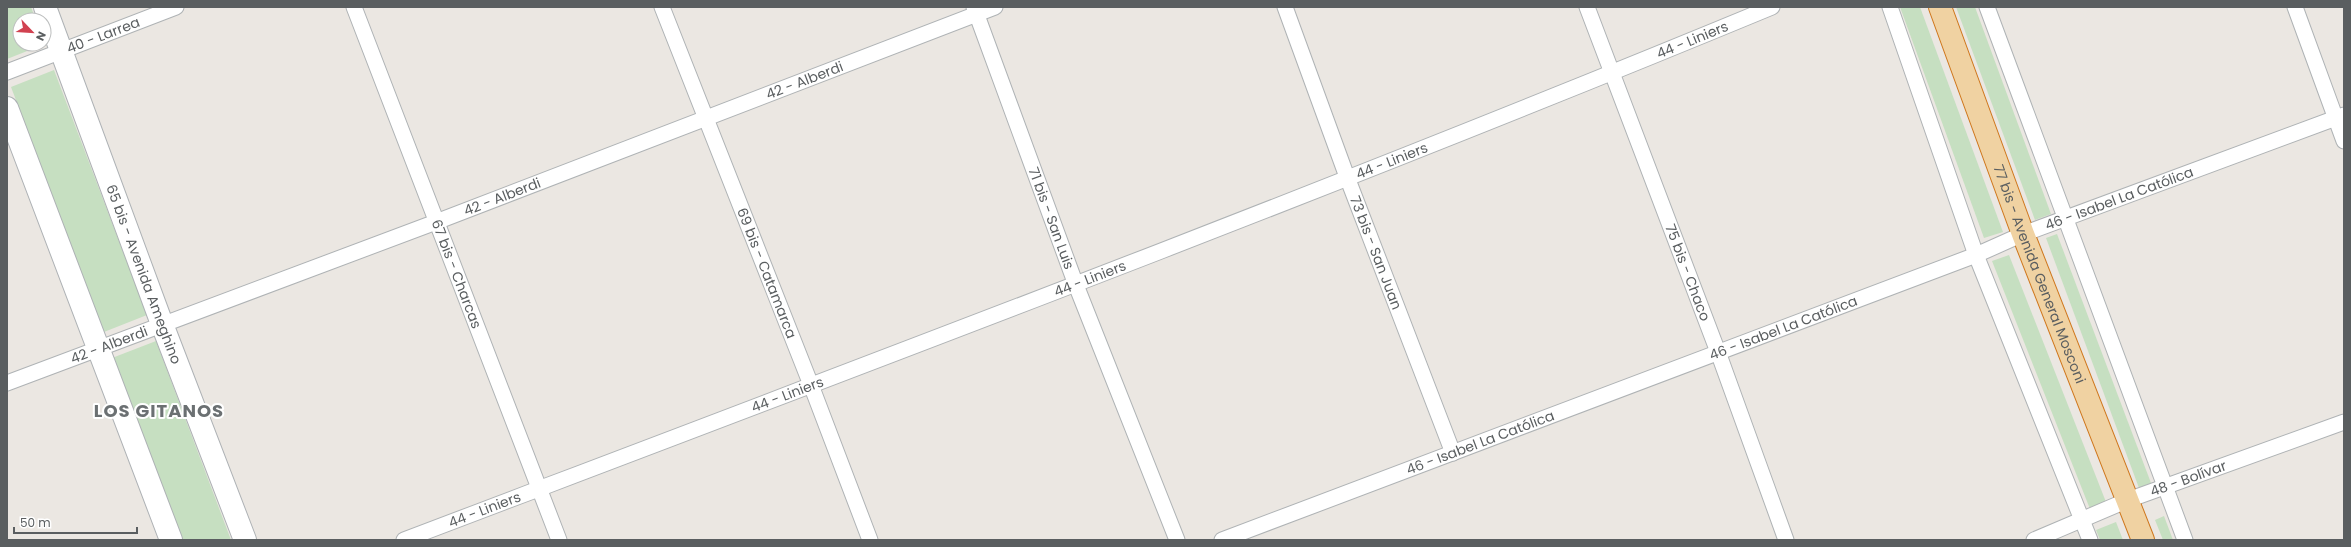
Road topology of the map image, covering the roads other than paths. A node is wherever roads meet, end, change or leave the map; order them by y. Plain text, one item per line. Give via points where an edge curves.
1 (45, 7) edge
2 (176, 7) edge
3 (354, 7) edge
4 (662, 7) edge
5 (995, 7) edge
6 (1285, 7) edge
7 (1587, 7) edge
8 (1772, 7) edge
9 (1890, 7) edge
10 (1940, 7) edge
11 (1986, 7) edge
12 (2295, 7) edge
13 (975, 10) edge
14 (62, 51) junction
15 (7, 72) edge
16 (1611, 74) junction
17 (7, 108) edge
18 (706, 117) junction
19 (2340, 117) edge
20 (2344, 141) edge
21 (1347, 177) junction
22 (2064, 219) junction
23 (436, 222) junction
24 (2023, 234) junction
25 (1976, 255) junction
26 (1076, 285) junction
27 (162, 324) junction
28 (99, 347) junction
29 (1718, 352) junction
30 (7, 383) edge
31 (811, 385) junction
32 (2344, 422) edge
33 (1453, 453) junction
34 (2165, 487) junction
35 (540, 488) junction
36 (2128, 500) junction
37 (2083, 521) junction
38 (171, 540) edge
39 (245, 540) edge
40 (404, 540) edge
41 (559, 540) edge
42 (870, 540) edge
43 (1177, 540) edge
44 (1222, 540) edge
45 (1786, 540) edge
46 (2034, 540) edge
47 (2090, 540) edge
48 (2143, 540) edge
49 (2185, 540) edge

1 - 14 main road, 65 bis - Avenida Ameghino
2 - 14 street, 40 - Larrea
3 - 23 street, 67 bis - Charcas
4 - 18 street, 69 bis - Catamarca
5 - 13 street, 42 - Alberdi
6 - 21 street, 73 bis - San Juan
7 - 16 street, 75 bis - Chaco
8 - 16 street, 44 - Liniers
9 - 25 street
10 - 24 highway, 77 bis - Avenida General Mosconi
11 - 22 street
12 - 19 street
13 - 18 street, 42 - Alberdi
13 - 26 street, 71 bis - San Luis
14 - 15 street, 40 - Larrea
14 - 27 main road, 65 bis - Avenida Ameghino
16 - 21 street, 44 - Liniers
16 - 29 street, 75 bis - Chaco
17 - 28 main road
18 - 23 street, 42 - Alberdi
18 - 31 street, 69 bis - Catamarca
19 - 20 street
19 - 22 street, 46 - Isabel La Católica
21 - 26 street, 44 - Liniers
21 - 33 street, 73 bis - San Juan
22 - 24 street, 46 - Isabel La Católica
22 - 34 street
23 - 27 street, 42 - Alberdi
23 - 35 street, 67 bis - Charcas
24 - 25 street, 46 - Isabel La Católica
24 - 36 highway, 77 bis - Avenida General Mosconi
25 - 29 street, 46 - Isabel La Católica
25 - 37 street
26 - 31 street, 44 - Liniers
26 - 43 street, 71 bis - San Luis
27 - 28 street, 42 - Alberdi
27 - 39 main road, 65 bis - Avenida Ameghino
28 - 30 street, 42 - Alberdi
28 - 38 main road
29 - 33 street, 46 - Isabel La Católica
29 - 45 street, 75 bis - Chaco
31 - 35 street, 44 - Liniers
31 - 42 street, 69 bis - Catamarca
32 - 34 street, 48 - Bolívar
33 - 44 street, 46 - Isabel La Católica
34 - 36 street, 48 - Bolívar
34 - 49 street
35 - 40 street, 44 - Liniers
35 - 41 street, 67 bis - Charcas
36 - 37 street, 48 - Bolívar
36 - 48 highway, 77 bis - Avenida General Mosconi
37 - 46 street, 48 - Bolívar
37 - 47 street

